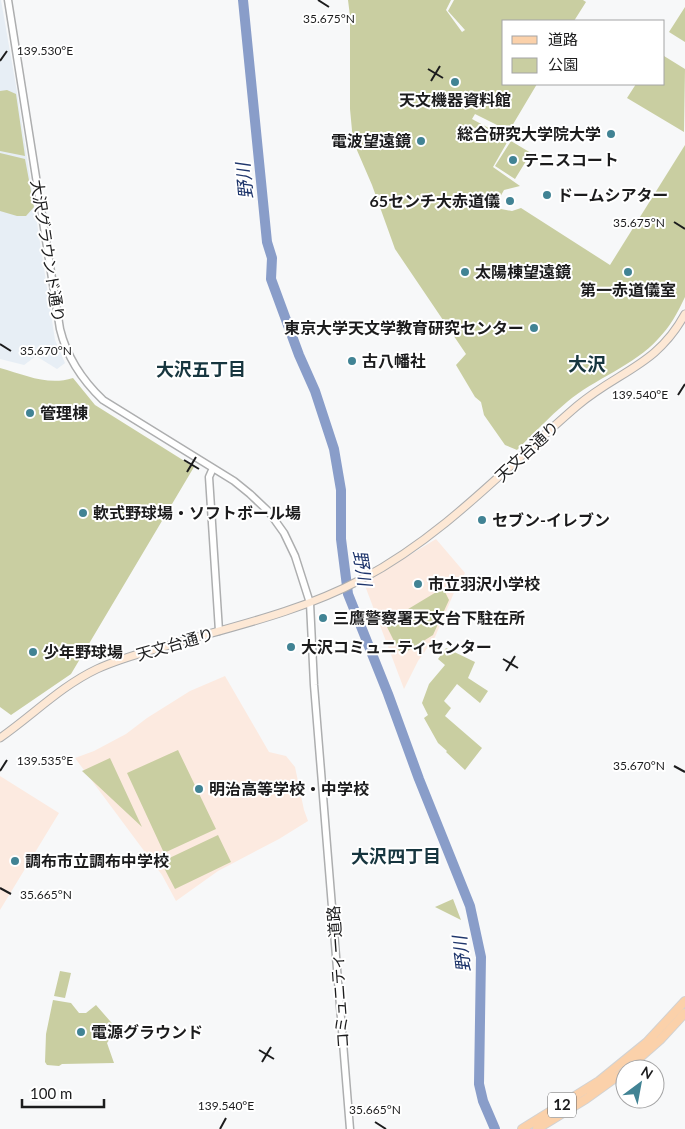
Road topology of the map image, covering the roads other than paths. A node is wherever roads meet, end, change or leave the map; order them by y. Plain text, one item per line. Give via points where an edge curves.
1 (8, 0) edge
2 (685, 314) edge
3 (213, 468) junction
4 (310, 603) junction
5 (219, 632) junction
6 (0, 738) edge
7 (685, 1002) edge
8 (685, 1013) edge
9 (656, 1043) junction
10 (639, 1049) junction
11 (638, 1059) edge
12 (615, 1078) edge
13 (350, 1129) edge
14 (522, 1129) edge
15 (537, 1129) edge

1 - 3 street, 大沢グラウンド通り via 60,330 68,355 86,383 103,400
2 - 4 main road, 天文台通り via 671,337 653,355 584,400 440,529 360,580
3 - 4 street, 大沢グラウンド通り via 242,487 276,521 290,544
3 - 5 street via 209,477
4 - 5 main road, 天文台通り
4 - 13 street, コミュニティー道路
5 - 6 main road, 天文台通り via 131,656 97,669 62,690
7 - 10 main road, 12
8 - 9 main road, 12
9 - 10 main road via 653,1041
9 - 11 main road, 12
10 - 14 main road, 12 via 594,1085
12 - 15 main road, 12

